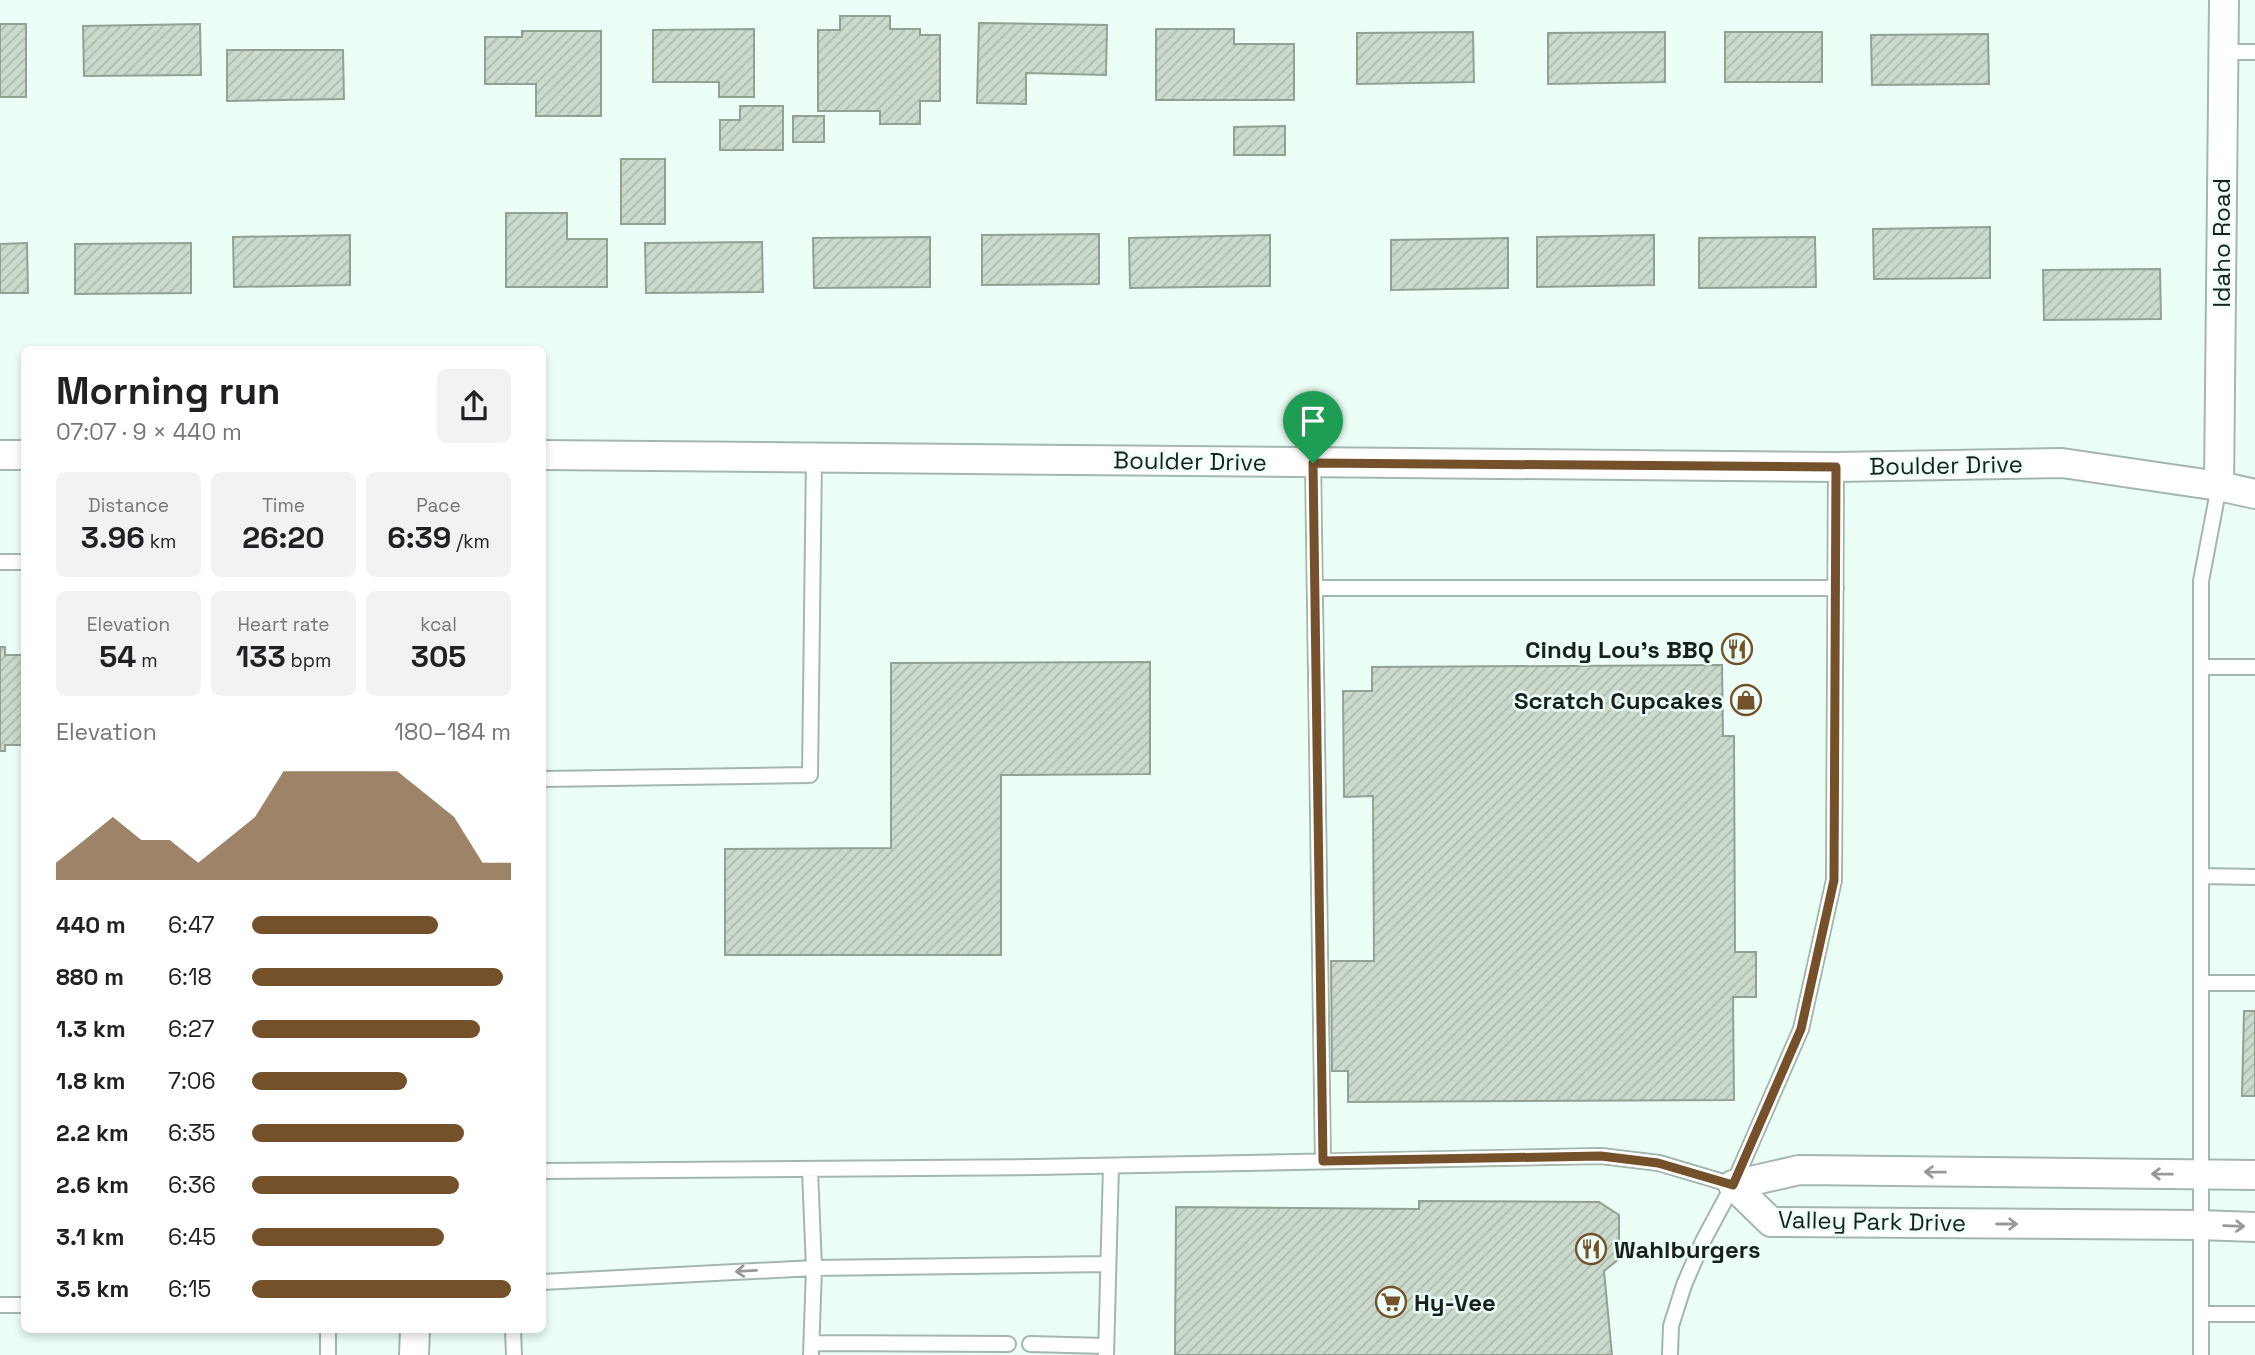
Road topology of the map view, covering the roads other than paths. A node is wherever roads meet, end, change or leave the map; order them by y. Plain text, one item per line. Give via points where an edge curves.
1 (2224, 0) edge
2 (2223, 52) junction
3 (2255, 52) edge
4 (0, 455) edge
5 (21, 455) edge
6 (546, 455) edge
7 (814, 458) junction
8 (1313, 463) junction
9 (1836, 467) junction
10 (2219, 486) junction
11 (2255, 494) edge
12 (0, 562) edge
13 (21, 562) edge
14 (1315, 588) junction
15 (1836, 588) junction
16 (2201, 667) junction
17 (2255, 667) edge
18 (546, 779) edge
19 (2201, 876) junction
20 (2255, 877) edge
21 (2201, 983) junction
22 (2255, 983) edge
23 (1323, 1161) junction
24 (1111, 1166) junction
25 (810, 1170) junction
26 (546, 1171) edge
27 (2201, 1175) junction
28 (2255, 1175) edge
29 (1733, 1185) junction
30 (2200, 1225) junction
31 (2255, 1227) edge
32 (1108, 1264) junction
33 (814, 1268) junction
34 (546, 1282) edge
35 (0, 1305) edge
36 (21, 1305) edge
37 (2201, 1314) junction
38 (2255, 1314) edge
39 (328, 1333) edge
40 (415, 1333) edge
41 (513, 1333) edge
42 (1008, 1344) dead end
43 (1030, 1344) dead end
44 (812, 1349) edge
45 (1106, 1350) edge
46 (328, 1355) edge
47 (414, 1355) edge
48 (514, 1355) edge
49 (1670, 1355) edge
50 (2201, 1355) edge

1 - 2 street, Idaho Road
2 - 3 lane
2 - 10 street, Idaho Road
4 - 5 street
6 - 7 street, Boulder Drive
7 - 8 street, Boulder Drive
7 - 18 lane via 810,775
8 - 9 street, Boulder Drive
8 - 14 lane
9 - 10 street, Boulder Drive via 2062,463
9 - 15 lane
10 - 11 street, Boulder Drive
10 - 16 lane via 2201,581
12 - 13 lane
14 - 15 lane
14 - 23 lane
15 - 29 lane via 1834,880 1801,1029
16 - 17 lane
16 - 19 lane
19 - 20 lane
19 - 21 lane
21 - 22 lane
21 - 27 lane
23 - 24 lane
23 - 29 lane via 1601,1156 1658,1163
24 - 25 lane
24 - 32 lane
25 - 26 lane
25 - 33 lane
27 - 28 street, Valley Park Drive
27 -> 29 street, Valley Park Drive via 1799,1170
27 - 30 lane
29 -> 30 street, Valley Park Drive via 1771,1222
29 - 49 lane via 1684,1285 1671,1326
30 -> 31 street, Valley Park Drive
30 - 37 lane
32 - 33 lane
32 - 45 lane
33 -> 34 lane
33 - 44 lane
35 - 36 lane
37 - 38 lane
37 - 50 lane
39 - 46 lane
40 - 47 street
41 - 48 lane
42 - 44 lane
43 - 45 lane

